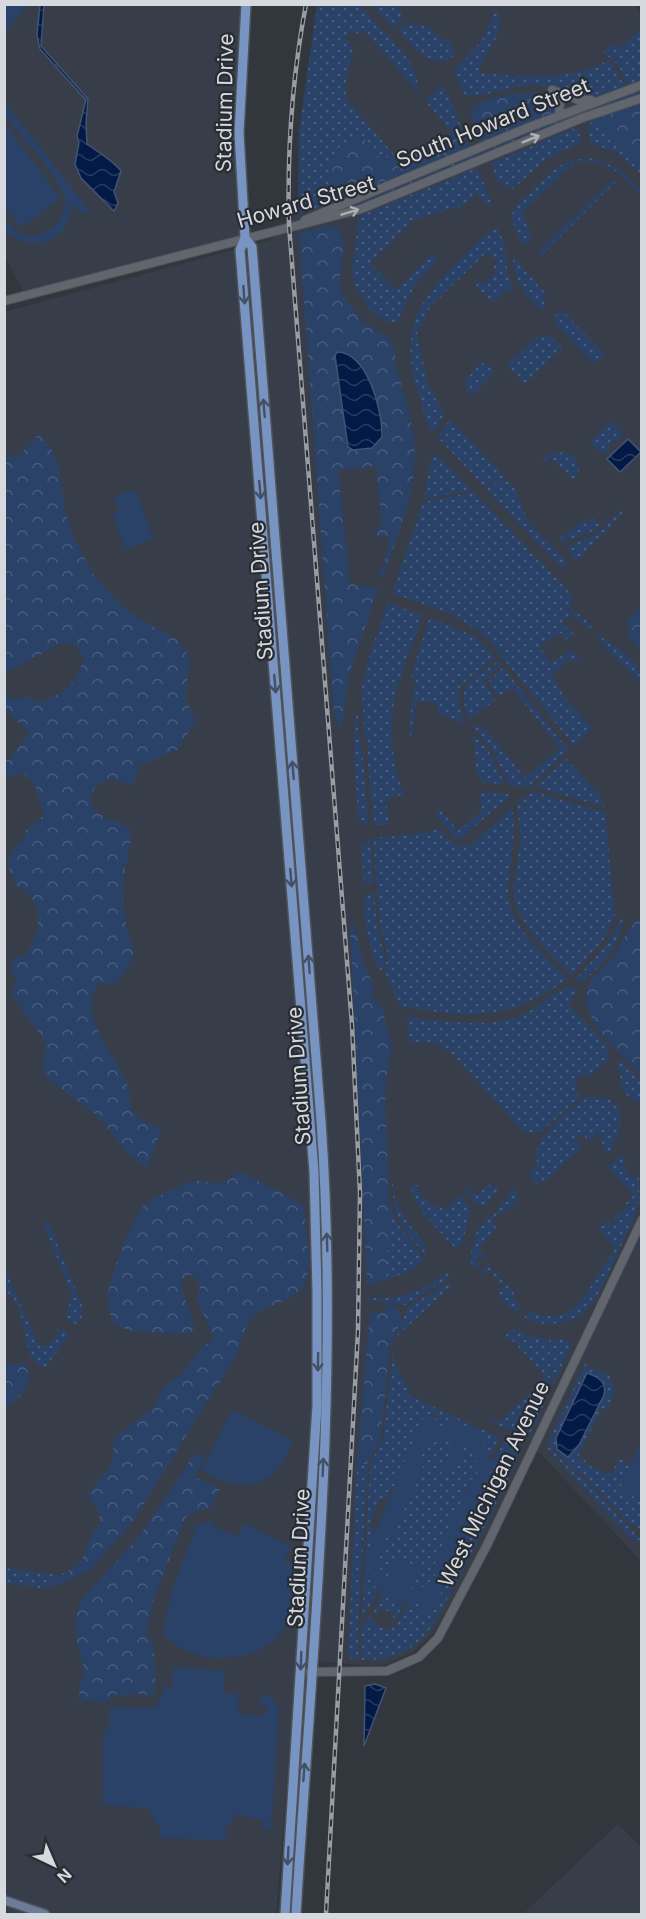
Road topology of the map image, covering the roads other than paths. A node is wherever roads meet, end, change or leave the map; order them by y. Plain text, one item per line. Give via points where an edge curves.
1 (246, 4) edge
2 (642, 85) edge
3 (605, 98) junction
4 (642, 98) edge
5 (559, 115) junction
6 (293, 225) junction
7 (245, 238) junction
8 (4, 301) edge
9 (642, 1220) edge
10 (310, 1672) junction
11 (4, 1900) edge
12 (45, 1914) edge
13 (285, 1914) edge
14 (296, 1914) edge

1 - 7 main road, Stadium Drive via 239,133
2 - 3 street, South Howard Street
3 - 5 street, South Howard Street
3 - 5 street via 584,100 552,90 560,101
6 -> 4 street, Howard Street via 361,209 582,118
5 - 6 street, South Howard Street
6 - 7 street, Howard Street
7 - 8 street, Howard Street
10 -> 7 main road, Stadium Drive via 329,1322 325,1195 252,247
7 -> 13 main road, Stadium Drive via 240,250 314,1172 317,1259 316,1414
9 - 10 street, West Michigan Avenue via 478,1563 438,1638 418,1657 387,1671
14 -> 10 main road, Stadium Drive
11 - 12 main road

